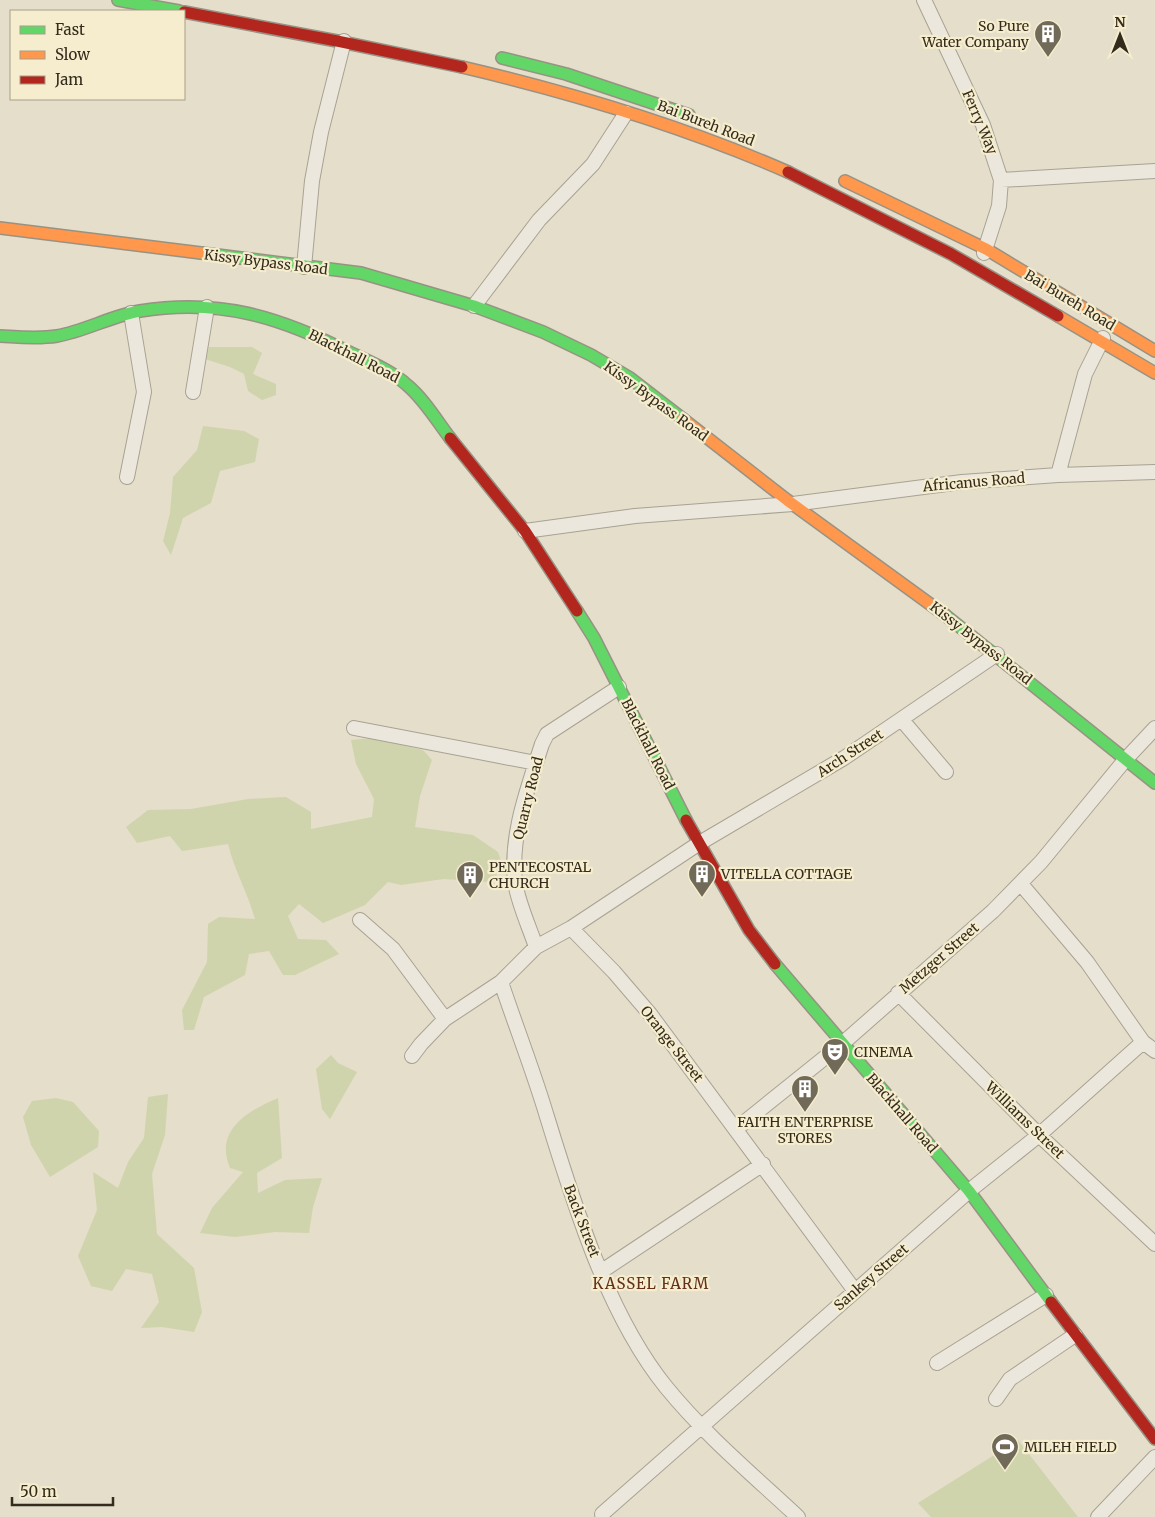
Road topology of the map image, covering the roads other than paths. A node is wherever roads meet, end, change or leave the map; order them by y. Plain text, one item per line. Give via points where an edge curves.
1 (118, 0) edge
2 (924, 0) edge
3 (173, 10) edge
4 (185, 12) edge
5 (344, 41) junction
6 (487, 54) dead end
7 (626, 113) junction
8 (704, 121) dead end
9 (1155, 171) edge
10 (837, 177) dead end
11 (1002, 180) junction
12 (0, 228) edge
13 (986, 249) junction
14 (304, 267) junction
15 (974, 267) junction
16 (474, 306) junction
17 (207, 307) junction
18 (131, 313) junction
19 (1111, 325) junction
20 (0, 336) edge
21 (1100, 343) junction
22 (1155, 351) edge
23 (1155, 373) edge
24 (193, 392) dead end
25 (1155, 472) edge
26 (1058, 475) junction
27 (127, 477) dead end
28 (793, 504) junction
29 (525, 531) junction
30 (997, 654) junction
31 (619, 687) junction
32 (902, 720) junction
33 (354, 728) dead end
34 (1155, 728) edge
35 (1123, 762) junction
36 (536, 763) junction
37 (946, 772) dead end
38 (1155, 783) edge
39 (698, 844) junction
40 (1021, 884) junction
41 (360, 920) dead end
42 (570, 928) junction
43 (536, 947) junction
44 (501, 982) junction
45 (898, 994) junction
46 (446, 1019) junction
47 (1143, 1042) junction
48 (843, 1043) junction
49 (1155, 1051) edge
50 (412, 1056) dead end
51 (736, 1129) junction
52 (1039, 1135) junction
53 (762, 1164) junction
54 (969, 1191) junction
55 (1155, 1244) edge
56 (602, 1271) junction
57 (855, 1291) junction
58 (1046, 1295) junction
59 (1075, 1335) junction
60 (937, 1363) dead end
61 (996, 1399) dead end
62 (701, 1427) junction
63 (1155, 1439) edge
64 (1155, 1457) edge
65 (602, 1514) dead end
66 (798, 1517) edge
67 (1098, 1517) edge

1 - 3 main road
2 - 11 street, Ferry Way via 982,125
4 - 5 main road
5 - 7 main road via 477,69
5 - 14 street via 312,181
6 - 8 main road, Bai Bureh Road via 575,77
7 - 15 main road via 700,137 786,171
7 - 16 street via 593,164 539,220
9 - 11 street
10 - 13 main road, Bai Bureh Road
11 - 13 street, Ferry Way via 999,206
12 - 14 main road, Kissy Bypass Road
13 - 15 street, Ferry Way
13 - 19 main road, Bai Bureh Road
14 - 16 main road, Kissy Bypass Road via 361,274
15 - 21 main road
16 - 28 main road, Kissy Bypass Road via 543,332 630,378
17 - 18 main road, Blackhall Road via 173,307
17 - 24 street
17 - 29 main road, Blackhall Road via 227,307 266,315 391,373 417,396
18 - 20 main road, Blackhall Road via 56,336
18 - 27 street via 144,392
19 - 21 street
19 - 22 main road, Bai Bureh Road
21 - 23 main road
21 - 26 street via 1085,374
25 - 26 street, Africanus Road
26 - 28 street, Africanus Road via 962,482
28 - 29 street, Africanus Road via 636,516
28 - 30 main road, Kissy Bypass Road
29 - 31 main road, Blackhall Road via 594,638
30 - 32 street, Arch Street
30 - 35 main road, Kissy Bypass Road
31 - 36 street, Quarry Road via 547,734
31 - 39 main road, Blackhall Road
32 - 37 street
32 - 39 street, Arch Street via 786,794
33 - 36 street
34 - 35 street, Metzger Street
35 - 38 main road, Kissy Bypass Road
35 - 40 street, Metzger Street
36 - 43 street, Quarry Road via 522,808 515,865 516,883
39 - 42 street
39 - 48 main road, Blackhall Road via 728,898 768,955
40 - 45 street, Metzger Street
40 - 47 street via 1087,962
41 - 46 street via 392,949
42 - 43 street
42 - 51 street, Orange Street via 650,1014
43 - 44 street
44 - 46 street
44 - 56 street, Back Street via 559,1160
45 - 48 street, Metzger Street
45 - 52 street, Williams Street
46 - 50 street
47 - 49 street
47 - 52 street, Sankey Street
48 - 51 street, Metzger Street
48 - 54 main road, Blackhall Road
51 - 53 street, Orange Street
52 - 54 street, Sankey Street
52 - 55 street, Williams Street
53 - 56 street
53 - 57 street, Orange Street
54 - 57 street, Sankey Street
54 - 58 main road, Blackhall Road
56 - 62 street, Back Street via 620,1315 638,1347 665,1386
57 - 62 street, Sankey Street
58 - 59 main road, Blackhall Road
58 - 60 street
59 - 61 street via 1010,1379
59 - 63 main road, Blackhall Road
62 - 65 street, Sankey Street
62 - 66 street, Back Street
64 - 67 street

